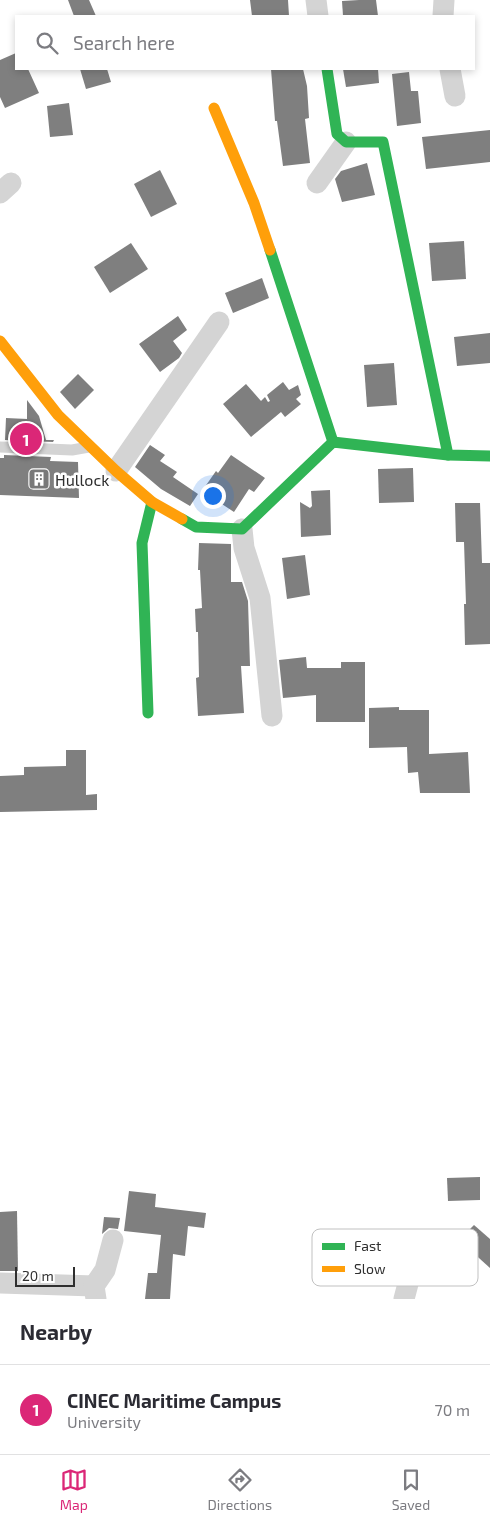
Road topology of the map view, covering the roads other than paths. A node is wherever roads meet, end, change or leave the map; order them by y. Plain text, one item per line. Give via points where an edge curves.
1 (316, 0) edge
2 (444, 0) edge
3 (318, 15) edge
4 (443, 15) edge
5 (327, 70) edge
6 (450, 70) edge
7 (455, 96) dead end
8 (214, 108) dead end
9 (346, 142) junction
10 (317, 183) dead end
11 (219, 322) dead end
12 (0, 341) edge
13 (333, 442) junction
14 (90, 446) junction
15 (0, 447) edge
16 (448, 455) junction
17 (490, 456) edge
18 (116, 471) junction
19 (152, 502) junction
20 (242, 529) junction
21 (148, 713) dead end
22 (272, 716) dead end
23 (113, 1240) dead end
24 (0, 1283) edge
25 (407, 1286) edge
26 (95, 1293) edge
27 (404, 1299) edge

1 - 3 street
2 - 4 street
5 - 9 street via 337,134
6 - 7 street
8 - 13 street via 254,203
9 - 10 street
9 - 16 street via 383,142
11 - 18 street
12 - 14 street via 58,415
13 - 16 street
13 - 20 street
14 - 15 lane via 72,450
14 - 18 street
16 - 17 street
18 - 19 street
19 - 20 street via 196,527
19 - 21 street via 142,543
20 - 22 street via 244,548 260,598
23 - 26 street
24 - 26 street
25 - 27 street

